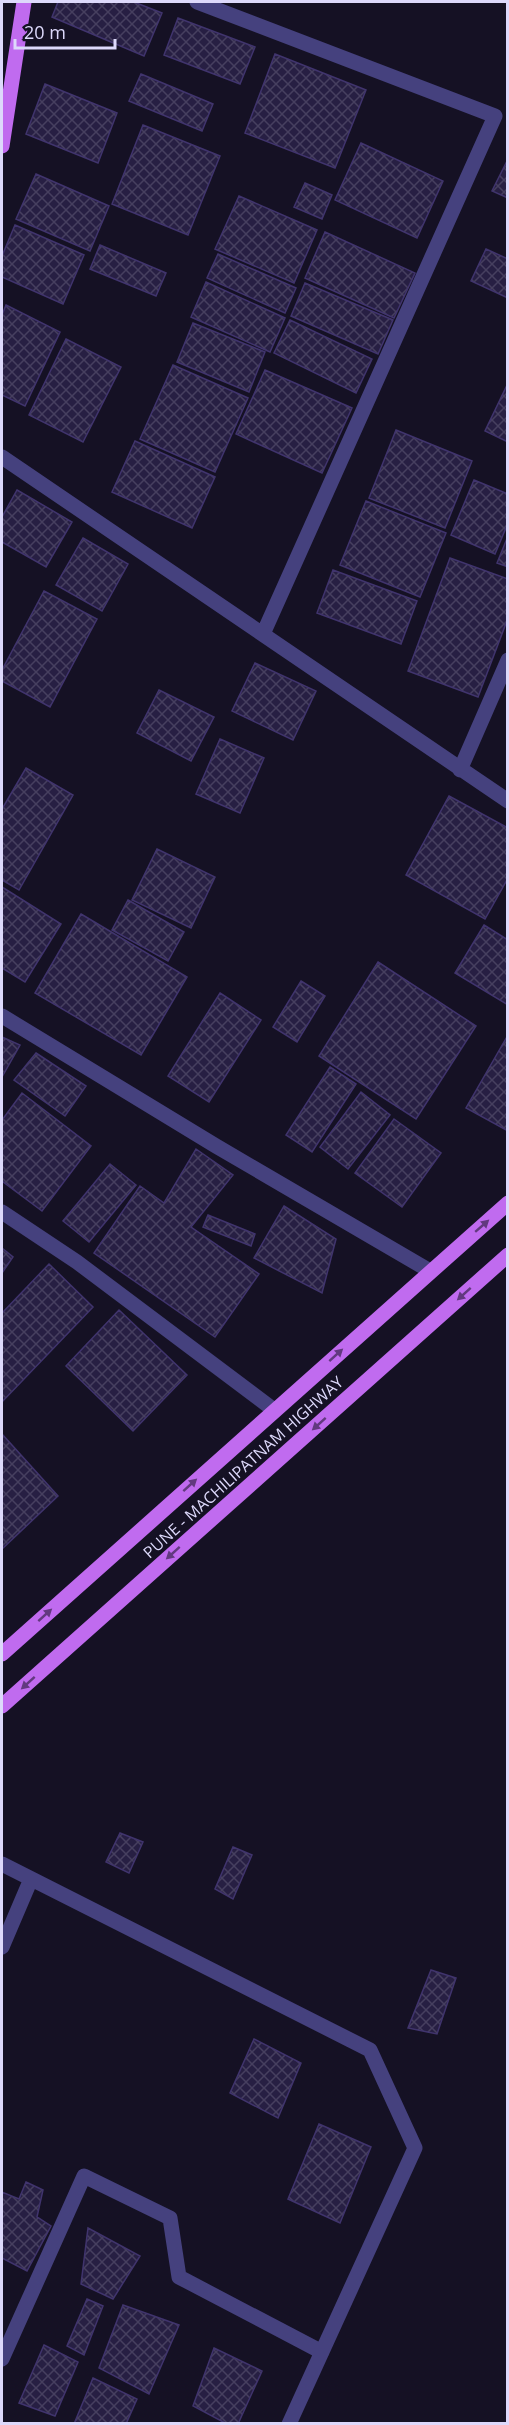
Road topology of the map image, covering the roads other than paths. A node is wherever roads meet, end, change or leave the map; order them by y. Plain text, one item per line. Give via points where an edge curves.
1 (24, 2) edge
2 (197, 2) edge
3 (2, 146) edge
4 (2, 457) edge
5 (263, 634) junction
6 (507, 660) edge
7 (460, 770) junction
8 (507, 801) edge
9 (2, 1016) edge
10 (507, 1203) edge
11 (2, 1212) edge
12 (507, 1255) edge
13 (430, 1271) junction
14 (274, 1410) junction
15 (2, 1654) edge
16 (2, 1706) edge
17 (2, 1864) edge
18 (31, 1879) junction
19 (2, 1947) edge
20 (322, 2352) junction
21 (2, 2359) edge
22 (289, 2424) edge

1 - 3 main road
2 - 5 street via 495,116
4 - 5 street
5 - 7 street
6 - 7 street
7 - 8 street
9 - 13 street
13 -> 10 main road, PUNE - MACHILIPATNAM HIGHWAY
11 - 14 street via 77,1262
12 -> 16 main road, PUNE - MACHILIPATNAM HIGHWAY
14 -> 13 main road, PUNE - MACHILIPATNAM HIGHWAY
15 -> 14 main road, PUNE - MACHILIPATNAM HIGHWAY
17 - 18 street
18 - 19 street
18 - 20 street via 370,2050 415,2148
20 - 21 street via 179,2277 170,2218 84,2176
20 - 22 street

